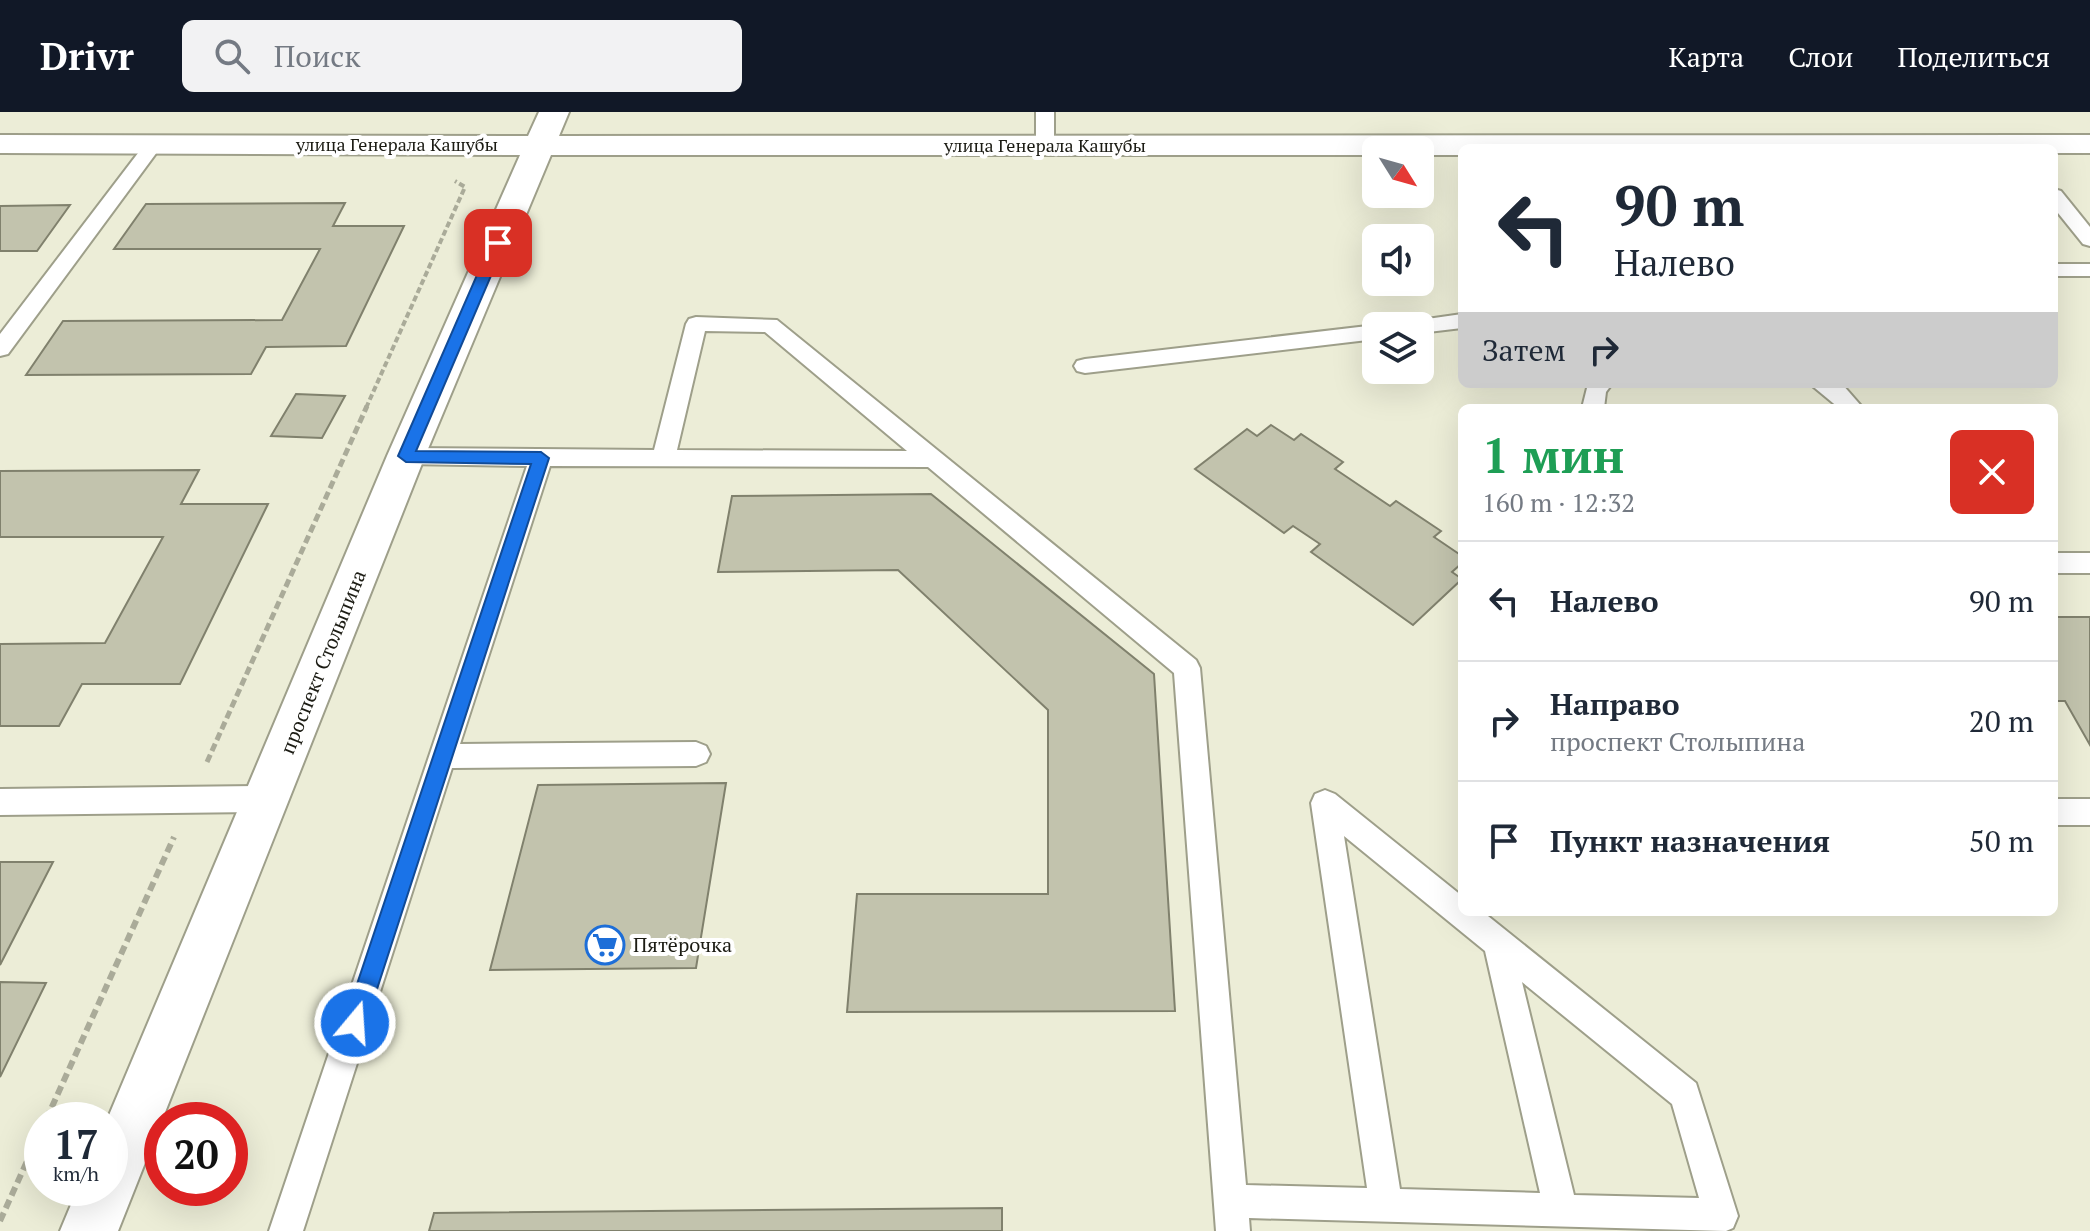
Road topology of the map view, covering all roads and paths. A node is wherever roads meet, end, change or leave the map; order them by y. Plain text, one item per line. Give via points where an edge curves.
1 (1045, 112) edge
2 (547, 128) edge
3 (0, 144) edge
4 (154, 144) junction
5 (2090, 144) edge
6 (2058, 145) edge
7 (1045, 147) junction
8 (1458, 147) edge
9 (453, 180) dead end
10 (2058, 203) edge
11 (2090, 240) edge
12 (2058, 270) edge
13 (2090, 270) edge
14 (1458, 321) edge
15 (1434, 324) edge
16 (1362, 334) edge
17 (0, 349) edge
18 (1085, 366) dead end
19 (1831, 388) edge
20 (1848, 404) edge
21 (406, 456) junction
22 (541, 458) junction
23 (663, 459) junction
24 (932, 459) junction
25 (2058, 563) edge
26 (2090, 563) edge
27 (696, 754) dead end
28 (444, 756) junction
29 (267, 799) junction
30 (190, 800) junction
31 (0, 802) edge
32 (2058, 812) edge
33 (2090, 812) edge
34 (1458, 911) edge
35 (1465, 916) edge
36 (1498, 943) junction
37 (54, 1102) edge
38 (128, 1137) edge
39 (24, 1168) edge
40 (1386, 1205) junction
41 (99, 1206) edge
42 (1561, 1211) junction
43 (1231, 1216) edge
44 (0, 1221) edge
45 (89, 1231) edge
46 (286, 1231) edge

1 - 7 lane
2 - 4 street, улица Генерала Кашубы
2 - 7 street, улица Генерала Кашубы
2 - 21 street, проспект Столыпина
3 - 4 street, улица Генерала Кашубы
4 - 17 lane
5 - 6 street, улица Генерала Кашубы
7 - 8 street, улица Генерала Кашубы
9 - 30 path via 465,187
10 - 11 lane
12 - 13 lane
14 - 15 lane
16 - 18 lane
19 - 20 lane
21 - 22 lane
21 - 29 street, проспект Столыпина
22 - 23 lane
22 - 28 lane
23 - 24 lane
23 - 24 lane via 696,324 770,325
24 - 43 lane via 1187,668
25 - 26 lane
27 - 28 lane
28 - 46 lane
29 - 30 lane
29 - 38 street, проспект Столыпина
30 - 31 lane
30 - 37 path
32 - 33 lane
34 - 40 lane via 1325,803
35 - 36 lane
36 - 42 lane
36 - 42 lane via 1685,1094 1721,1216
39 - 44 path
40 - 42 lane
40 - 43 lane
41 - 45 street

